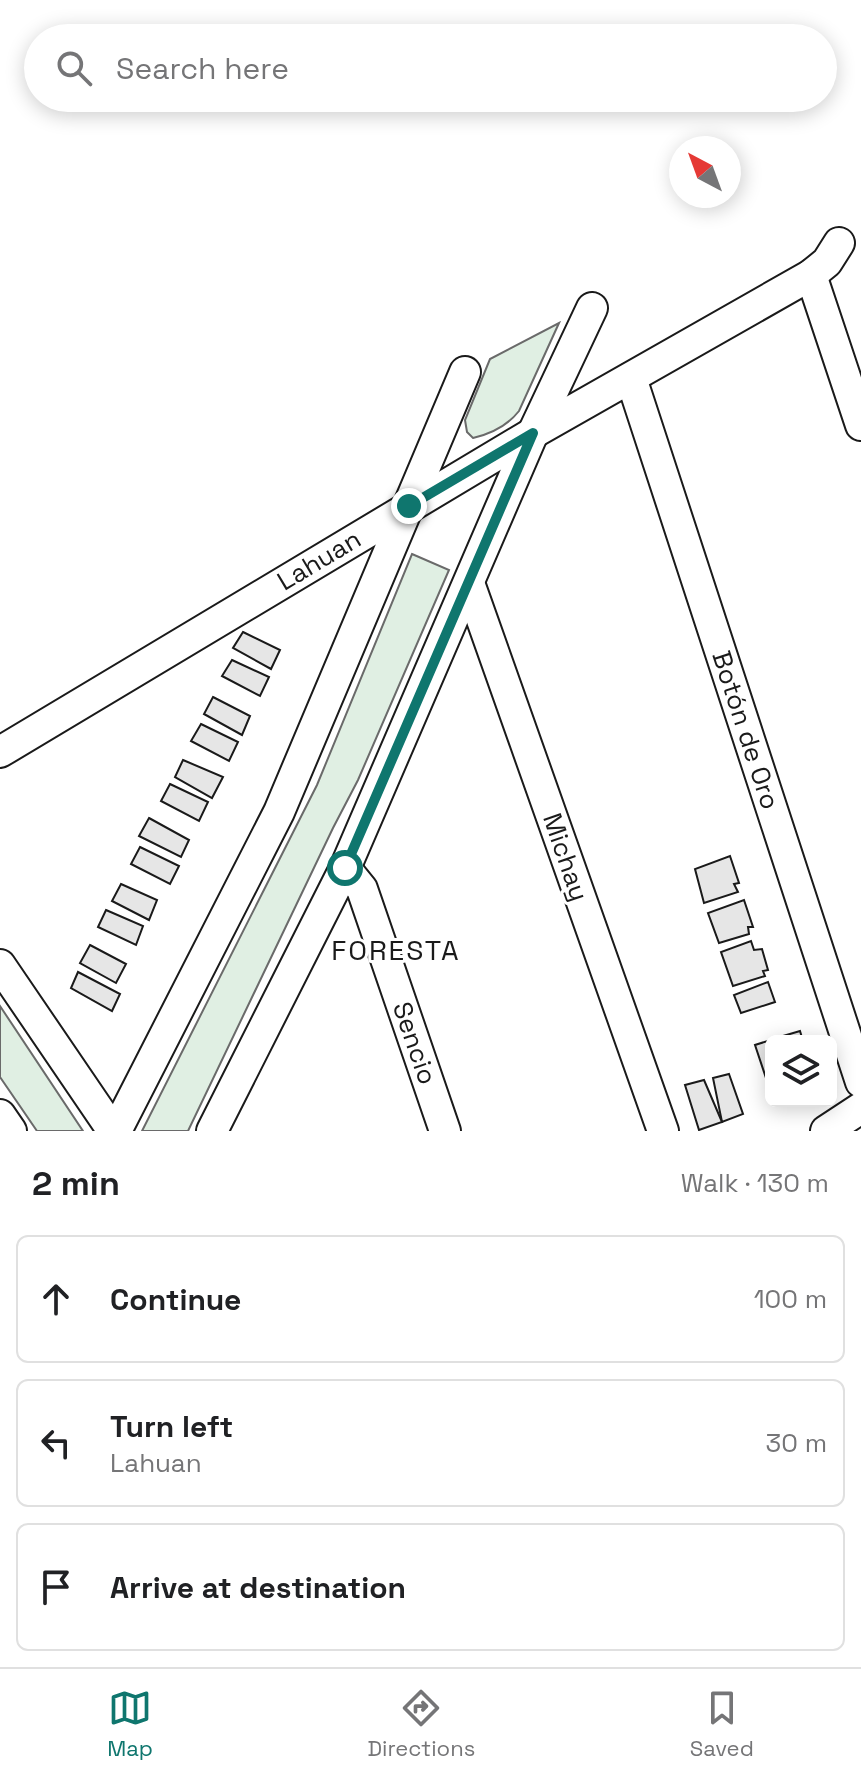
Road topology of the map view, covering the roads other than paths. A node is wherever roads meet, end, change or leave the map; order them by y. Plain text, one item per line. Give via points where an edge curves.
1 (839, 243) dead end
2 (811, 275) junction
3 (592, 308) dead end
4 (465, 372) dead end
5 (631, 378) junction
6 (861, 425) edge
7 (533, 433) junction
8 (409, 506) junction
9 (469, 583) junction
10 (0, 752) edge
11 (345, 868) junction
12 (0, 965) edge
13 (861, 1082) edge
14 (861, 1108) edge
15 (0, 1115) edge
16 (220, 1125) edge
17 (11, 1131) edge
18 (114, 1131) edge
19 (445, 1131) edge
20 (663, 1131) edge
21 (826, 1131) edge

1 - 2 street, Lahuan
2 - 5 street, Lahuan
2 - 6 street
3 - 7 street
4 - 8 street
5 - 7 street, Lahuan
5 - 13 street, Botón de Oro
7 - 8 street, Lahuan
7 - 9 street
8 - 10 street, Lahuan
8 - 18 street via 279,812
9 - 11 street
9 - 20 street, Michay
11 - 16 street
11 - 19 street, Sencio via 362,889
12 - 18 street
14 - 21 street
15 - 17 street

